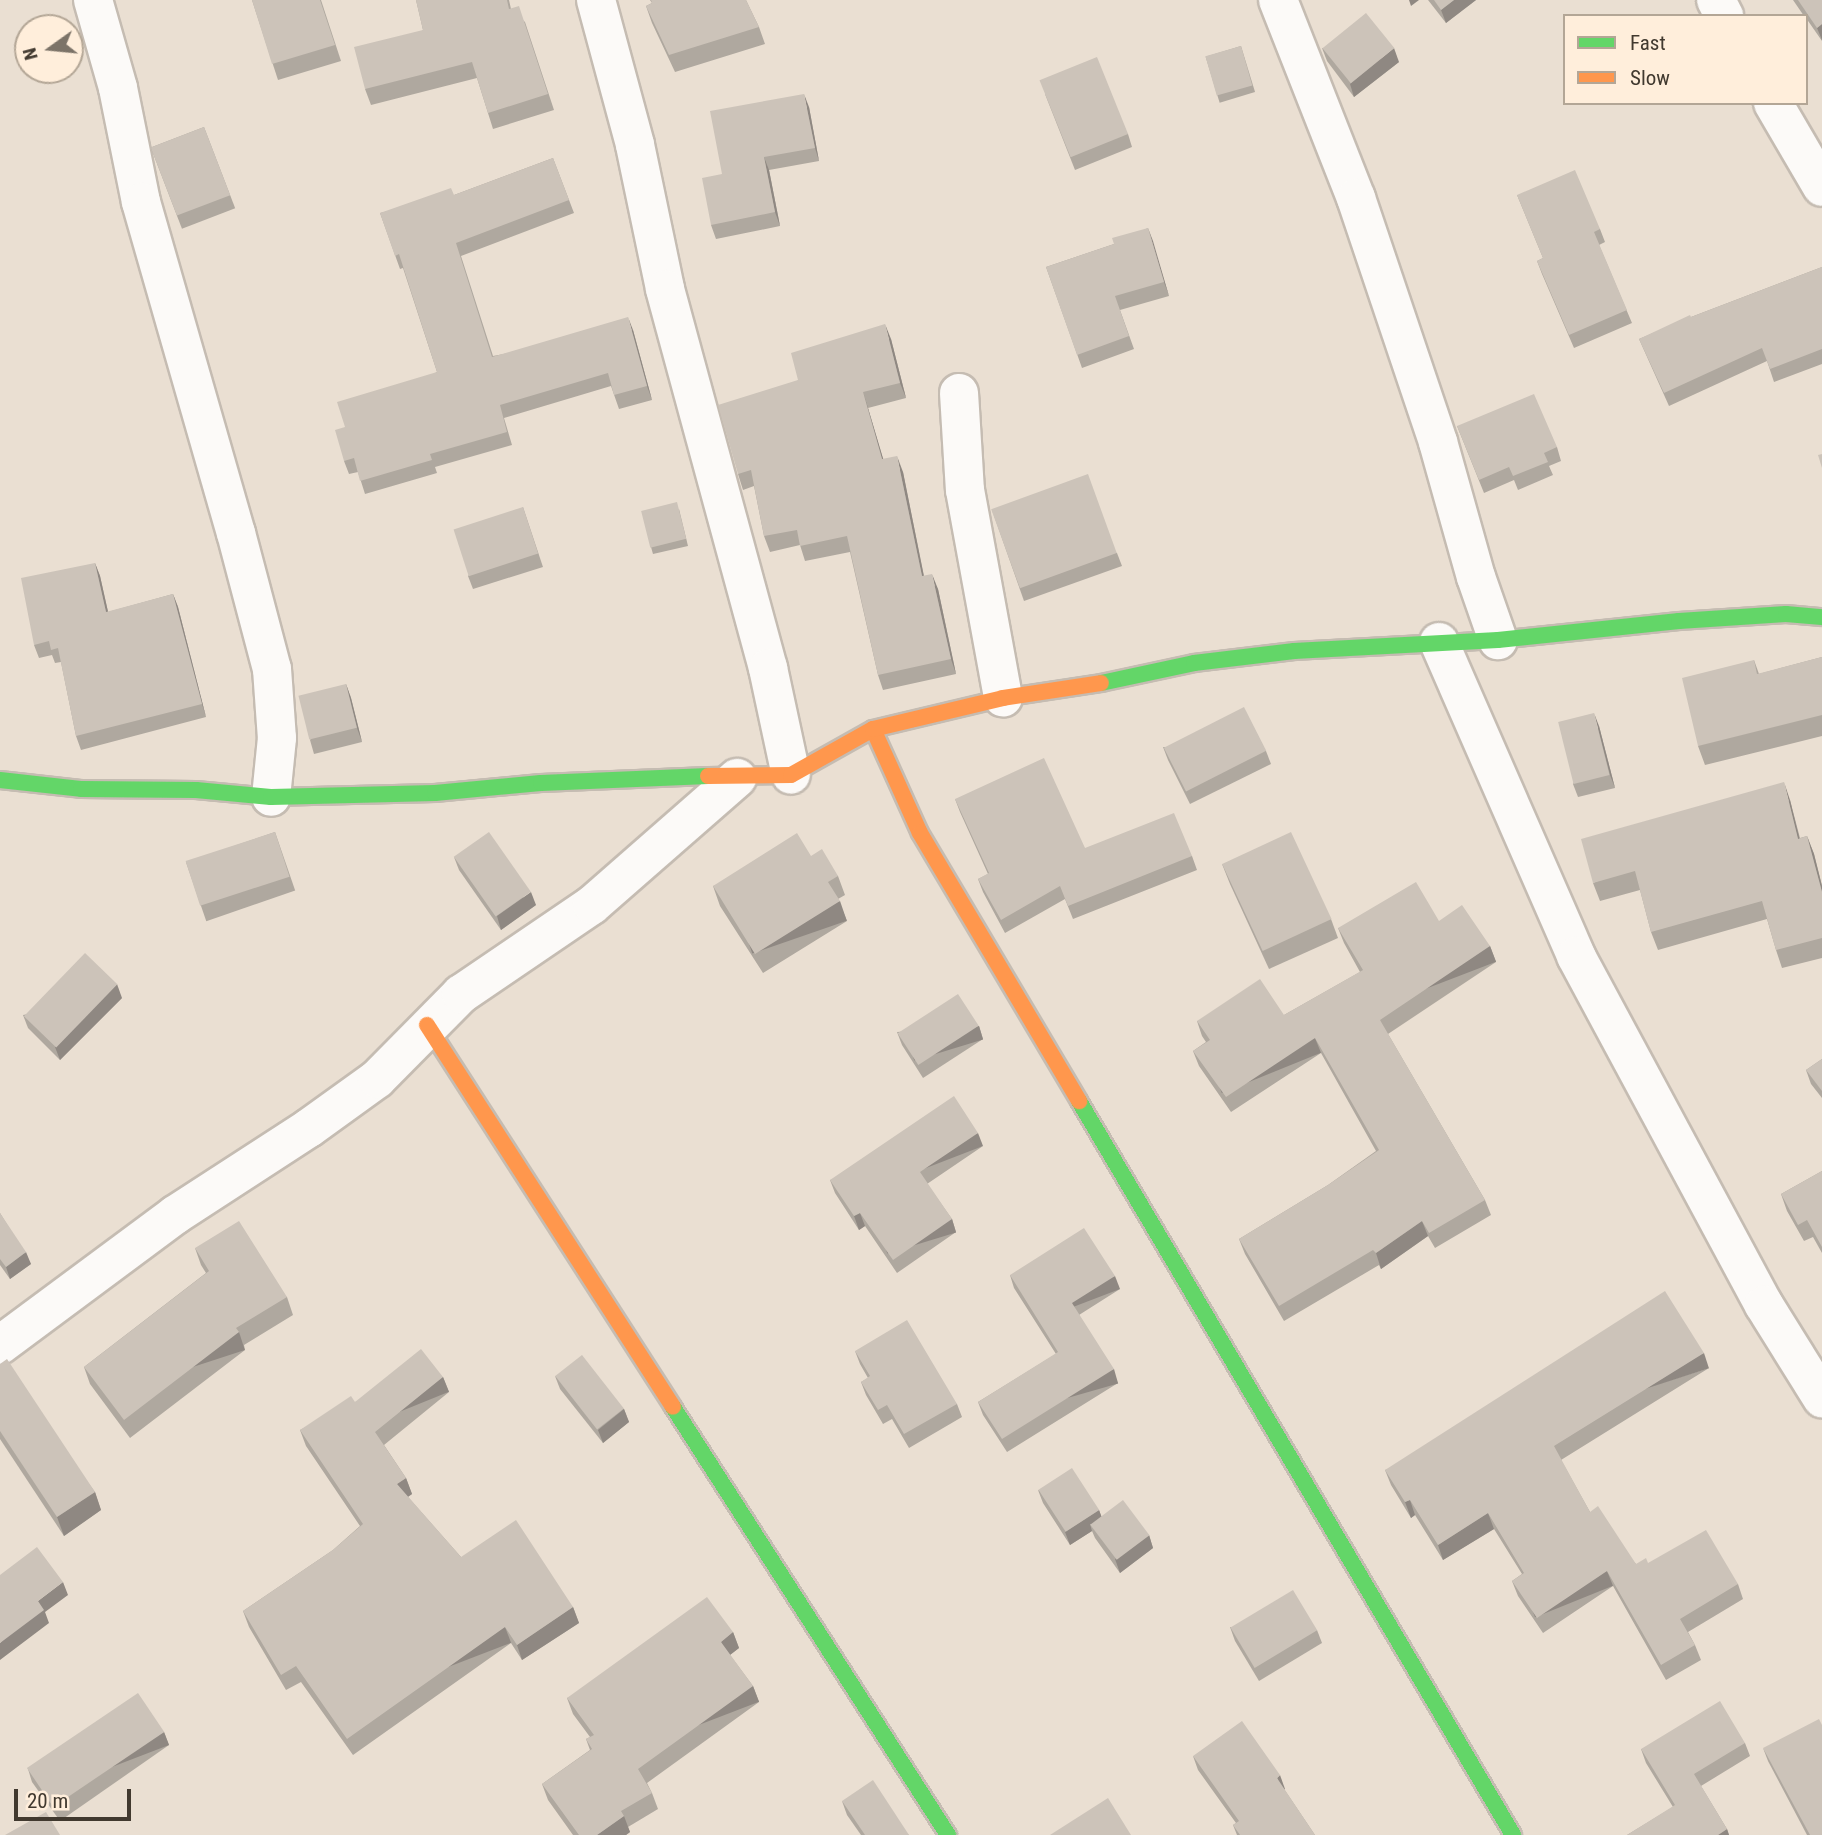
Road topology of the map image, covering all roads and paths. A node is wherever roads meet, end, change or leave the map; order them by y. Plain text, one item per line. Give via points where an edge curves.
1 (93, 0) edge
2 (596, 0) edge
3 (1278, 0) edge
4 (1774, 105) edge
5 (1822, 187) edge
6 (960, 393) dead end
7 (1822, 617) edge
8 (1498, 640) junction
9 (1439, 642) junction
10 (1003, 698) junction
11 (873, 729) junction
12 (791, 775) junction
13 (737, 778) junction
14 (0, 780) edge
15 (271, 797) junction
16 (427, 1026) junction
17 (0, 1345) edge
18 (1822, 1398) edge
19 (948, 1835) edge
20 (1513, 1835) edge

1 - 15 street via 118,88 141,202 272,669 277,738
2 - 12 street via 635,145 665,289 768,668
3 - 8 street via 1356,198
4 - 5 street
6 - 10 street via 965,490
7 - 8 street via 1786,614 1679,621
8 - 9 street
9 - 10 street via 1294,650
9 - 18 street via 1576,956 1763,1306
10 - 11 street
11 - 12 street
11 - 20 street via 920,833
12 - 13 street
13 - 15 street via 669,776 435,793
13 - 16 street via 592,905 461,994
14 - 15 street via 81,789 196,790
16 - 17 street via 377,1079 175,1215
16 - 19 street

